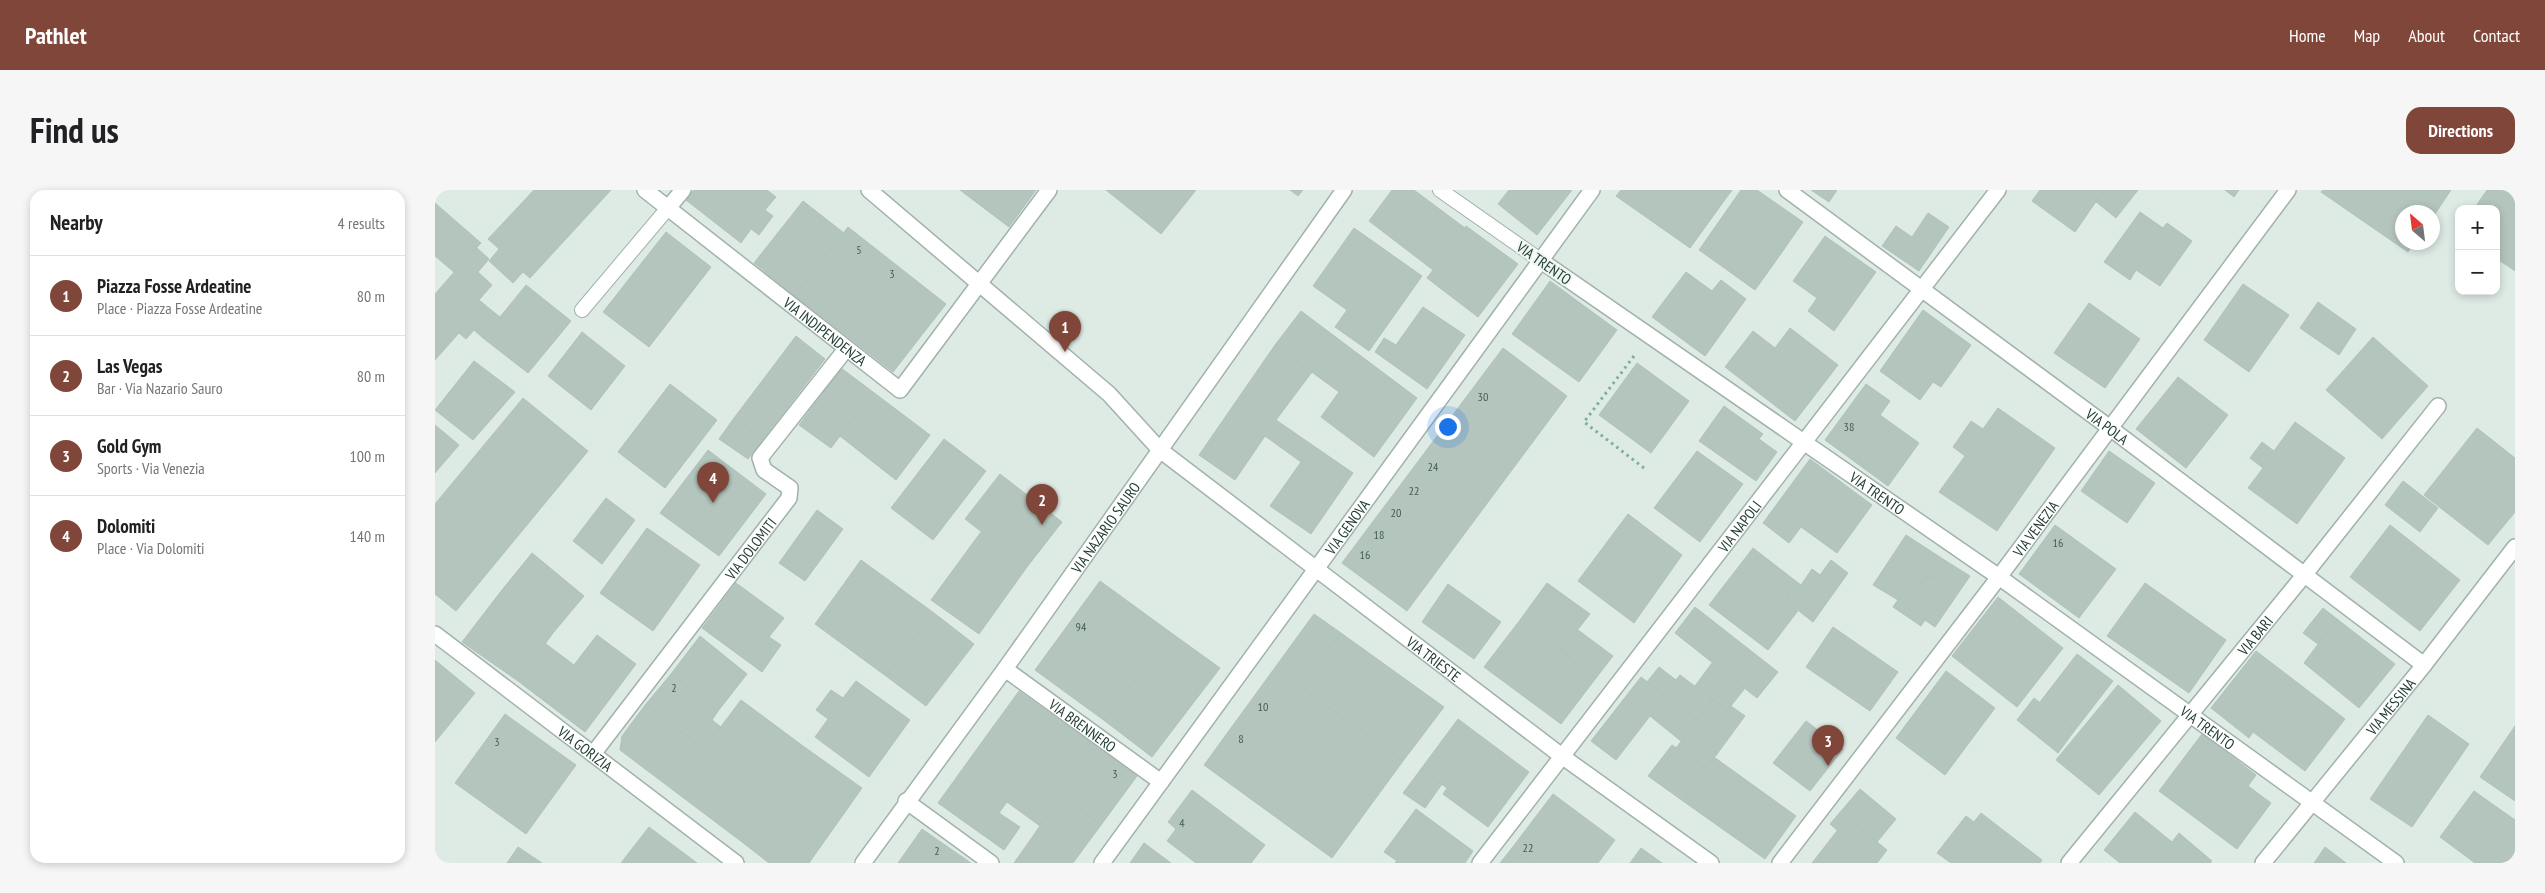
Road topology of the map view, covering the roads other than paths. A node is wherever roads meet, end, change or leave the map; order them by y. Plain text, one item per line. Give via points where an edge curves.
1 (645, 190) edge
2 (683, 190) edge
3 (869, 190) edge
4 (1049, 190) edge
5 (1344, 190) edge
6 (1440, 190) edge
7 (1592, 190) edge
8 (1787, 190) edge
9 (1998, 190) edge
10 (2287, 190) edge
11 (668, 208) junction
12 (1540, 260) junction
13 (979, 282) junction
14 (1923, 289) junction
15 (582, 310) dead end
16 (846, 349) junction
17 (2438, 406) dead end
18 (2110, 428) junction
19 (1804, 442) junction
20 (1160, 450) junction
21 (2515, 547) edge
22 (1315, 570) junction
23 (2305, 574) junction
24 (1999, 577) junction
25 (435, 634) edge
26 (2424, 665) junction
27 (1005, 669) junction
28 (2190, 714) junction
29 (593, 754) junction
30 (1563, 757) junction
31 (1161, 782) junction
32 (907, 801) junction
33 (2311, 802) junction
34 (736, 863) edge
35 (863, 863) edge
36 (991, 863) edge
37 (1102, 863) edge
38 (1480, 863) edge
39 (1711, 863) edge
40 (1780, 863) edge
41 (2069, 863) edge
42 (2263, 863) edge
43 (2396, 863) edge

1 - 11 street, VIA INDIPENDENZA
2 - 11 street
3 - 13 street, VIA TRIESTE
4 - 13 street
5 - 20 street, VIA NAZARIO SAURO
6 - 12 lane, VIA TRENTO
7 - 12 street, VIA GENOVA
8 - 14 street, VIA POLA
9 - 14 street, VIA NAPOLI
10 - 18 street, VIA VENEZIA
11 - 15 lane
11 - 16 street, VIA INDIPENDENZA
12 - 19 street, VIA TRENTO
12 - 22 street, VIA GENOVA
13 - 16 street, VIA INDIPENDENZA via 900,390
13 - 20 street, VIA TRIESTE via 1109,394
14 - 18 street, VIA POLA
14 - 19 street, VIA NAPOLI
16 - 29 street, VIA DOLOMITI via 760,458 764,470 790,488 789,498
17 - 23 street, VIA BARI
18 - 23 street, VIA POLA
18 - 24 street, VIA VENEZIA
19 - 24 street, VIA TRENTO
19 - 30 street, VIA NAPOLI
20 - 22 street, VIA TRIESTE
20 - 27 street, VIA NAZARIO SAURO
21 - 26 street, VIA MESSINA
22 - 30 street, VIA TRIESTE
22 - 31 street, VIA GENOVA
23 - 26 street, VIA POLA
23 - 28 street, VIA BARI
24 - 28 street, VIA TRENTO
24 - 40 street, VIA VENEZIA
25 - 29 street, VIA GORIZIA
26 - 33 street, VIA MESSINA
27 - 31 street, VIA BRENNERO
27 - 32 street, VIA NAZARIO SAURO
28 - 33 street, VIA TRENTO
28 - 41 street, VIA BARI
29 - 34 street, VIA GORIZIA
30 - 38 street, VIA NAPOLI
30 - 39 street, VIA TRIESTE
31 - 37 street, VIA GENOVA
32 - 35 street, VIA NAZARIO SAURO
32 - 36 street
33 - 42 street, VIA MESSINA
33 - 43 street, VIA TRENTO

